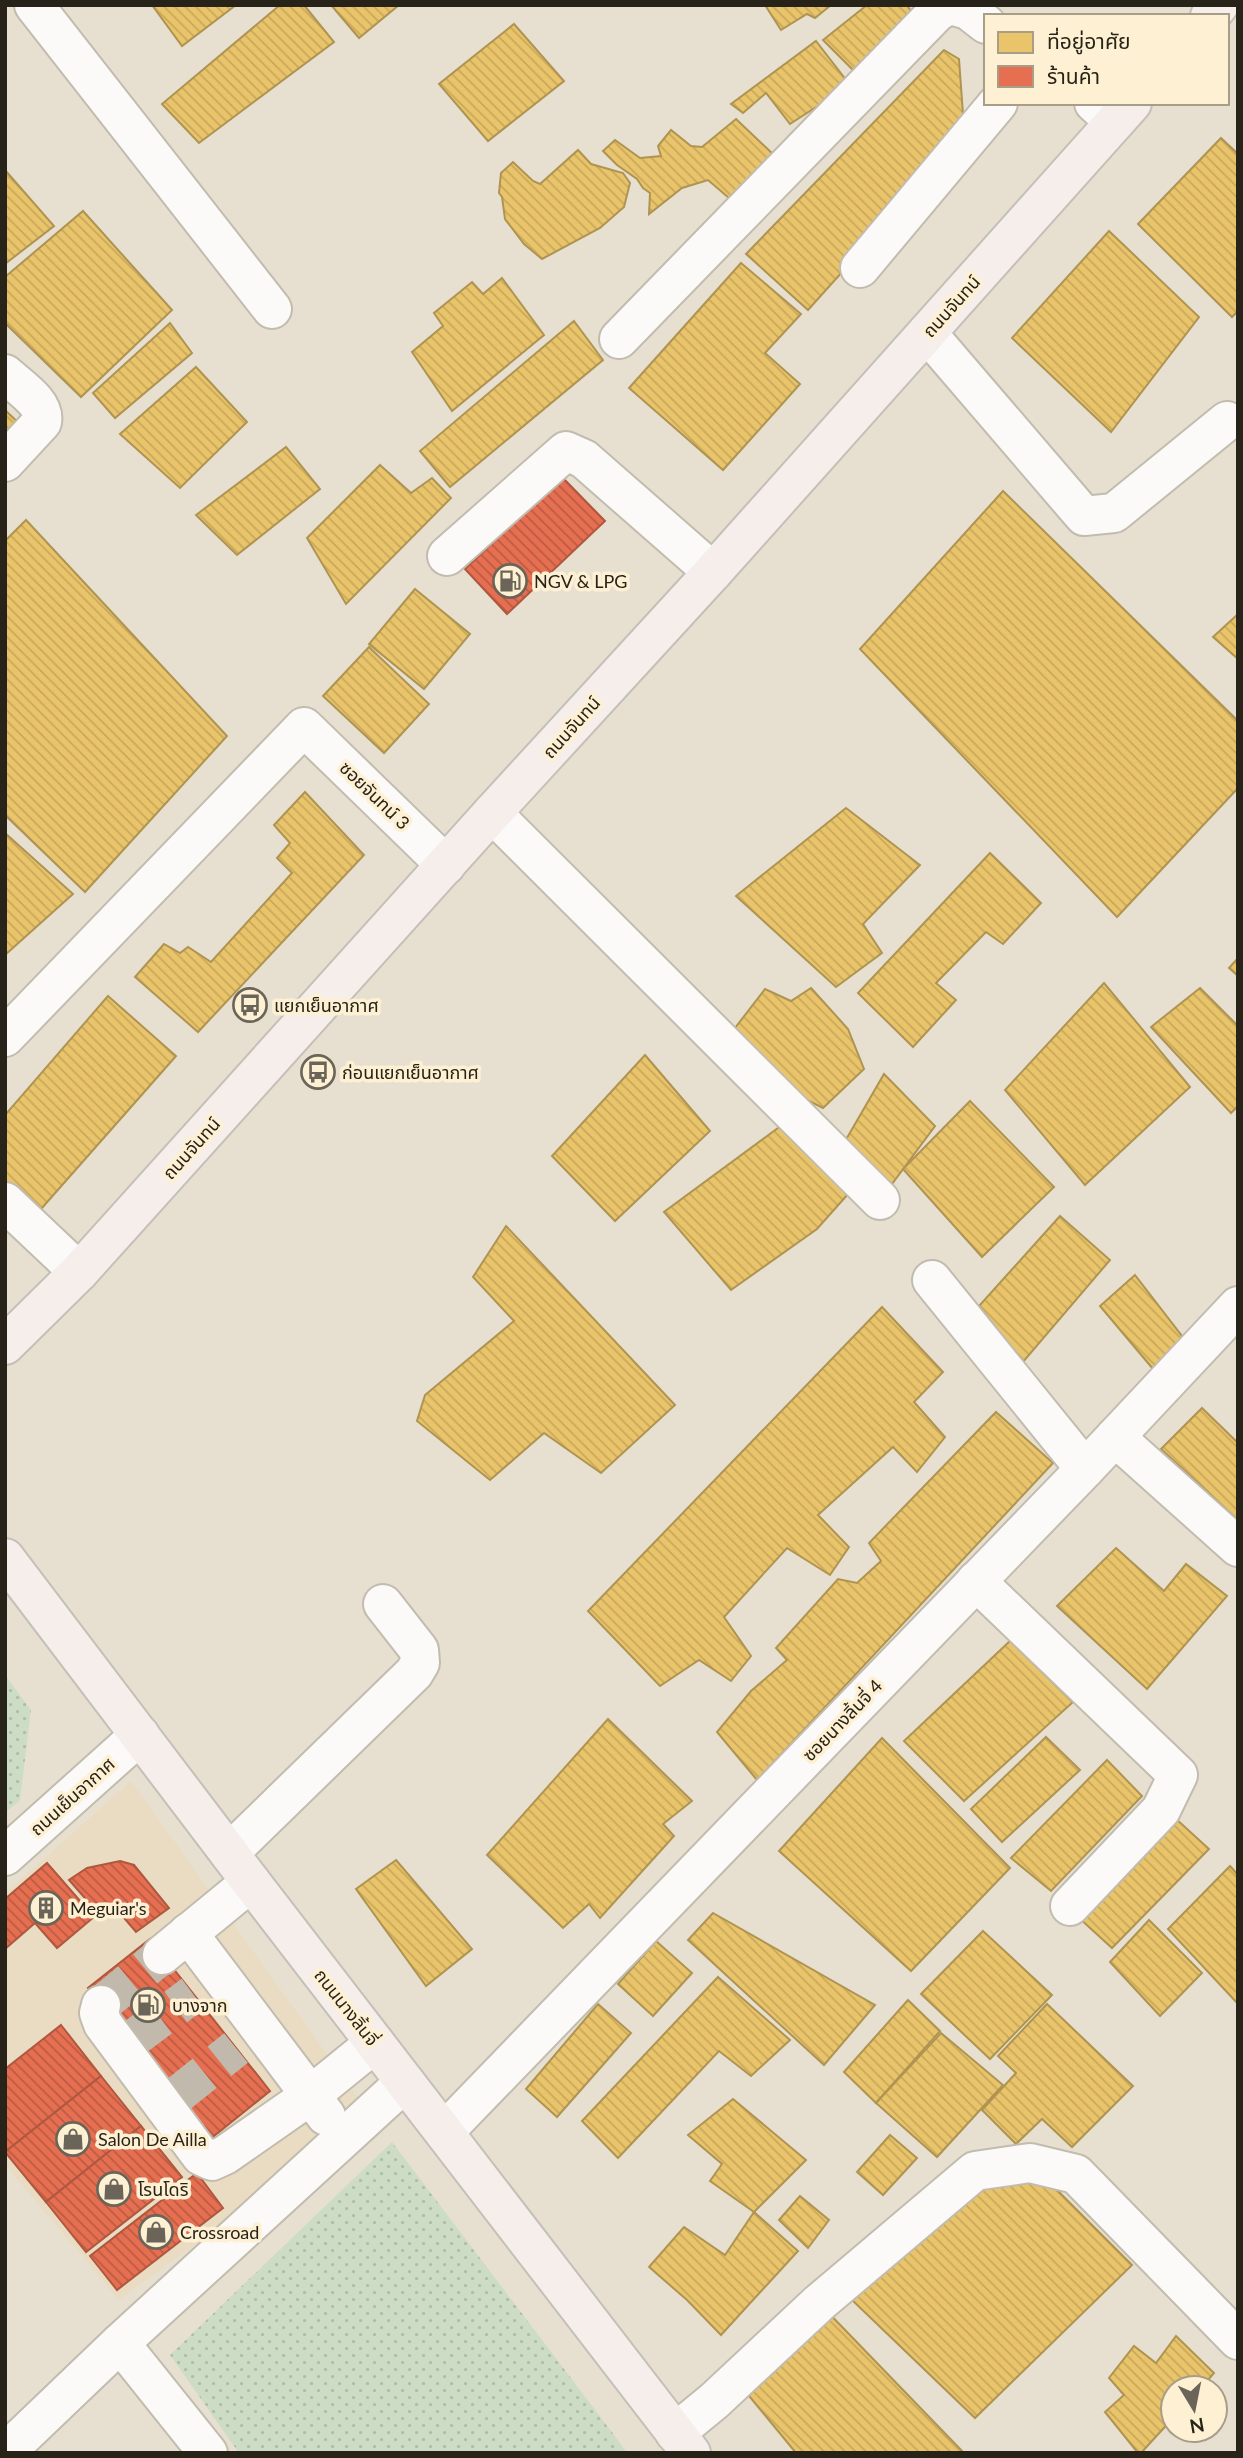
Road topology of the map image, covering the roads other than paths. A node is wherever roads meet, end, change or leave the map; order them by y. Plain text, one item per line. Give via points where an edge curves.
1 (34, 5) edge
2 (949, 5) edge
3 (984, 22) edge
4 (996, 105) edge
5 (1114, 110) edge
6 (860, 268) dead end
7 (272, 309) dead end
8 (927, 333) junction
9 (619, 339) dead end
10 (5, 374) edge
11 (1227, 421) dead end
12 (5, 463) edge
13 (447, 555) dead end
14 (713, 572) junction
15 (492, 813) junction
16 (446, 865) junction
17 (5, 1037) edge
18 (880, 1200) dead end
19 (5, 1202) edge
20 (79, 1272) junction
21 (932, 1280) dead end
22 (1234, 1316) edge
23 (5, 1345) edge
24 (1115, 1437) junction
25 (1084, 1469) junction
26 (1238, 1547) edge
27 (5, 1558) edge
28 (976, 1581) junction
29 (383, 1604) dead end
30 (140, 1735) junction
31 (5, 1856) edge
32 (240, 1868) junction
33 (1070, 1906) dead end
34 (101, 2005) dead end
35 (375, 2043) junction
36 (405, 2082) junction
37 (311, 2095) junction
38 (444, 2132) junction
39 (343, 2138) junction
40 (1238, 2340) edge
41 (120, 2343) junction
42 (683, 2443) edge
43 (5, 2453) edge
44 (208, 2453) edge

1 - 7 street
2 - 3 street via 968,10
2 - 9 street via 936,13
4 - 6 street
5 - 8 main road, ถนนจันทน์
8 - 11 street via 1084,516 1114,513
8 - 14 main road, ถนนจันทน์
10 - 12 street via 43,415 42,422
13 - 14 street via 566,451 584,459
14 - 15 main road, ถนนจันทน์
15 - 16 main road, ถนนจันทน์
15 - 18 street
16 - 17 street, ซอยจันทน์ 3 via 304,727
16 - 20 main road, ถนนจันทน์
19 - 20 street
20 - 23 main road, ถนนจันทน์
21 - 25 street
22 - 24 street, ซอยนางลิ้นจี่ 4
24 - 25 street, ซอยนางลิ้นจี่ 4
24 - 26 street
25 - 28 street, ซอยนางลิ้นจี่ 4
27 - 30 main road, ถนนนางลิ้นจี่
28 - 33 street via 1178,1775 1161,1811
28 - 38 street, ซอยนางลิ้นจี่ 4
29 - 32 street via 419,1650 420,1662
30 - 31 street, ถนนเย็นอากาศ
30 - 32 main road, ถนนนางลิ้นจี่
32 - 35 main road, ถนนนางลิ้นจี่
32 - 37 street via 175,1944 248,2038
34 - 37 street via 103,2024 126,2045 169,2101 201,2156 212,2161
35 - 36 main road, ถนนนางลิ้นจี่
35 - 37 street
36 - 38 main road, ถนนนางลิ้นจี่
36 - 39 street
37 - 39 street
38 - 42 main road, ถนนนางลิ้นจี่
39 - 41 street
40 - 42 street via 1076,2174 1030,2163 975,2171 819,2303 714,2401
41 - 43 street
41 - 44 street

